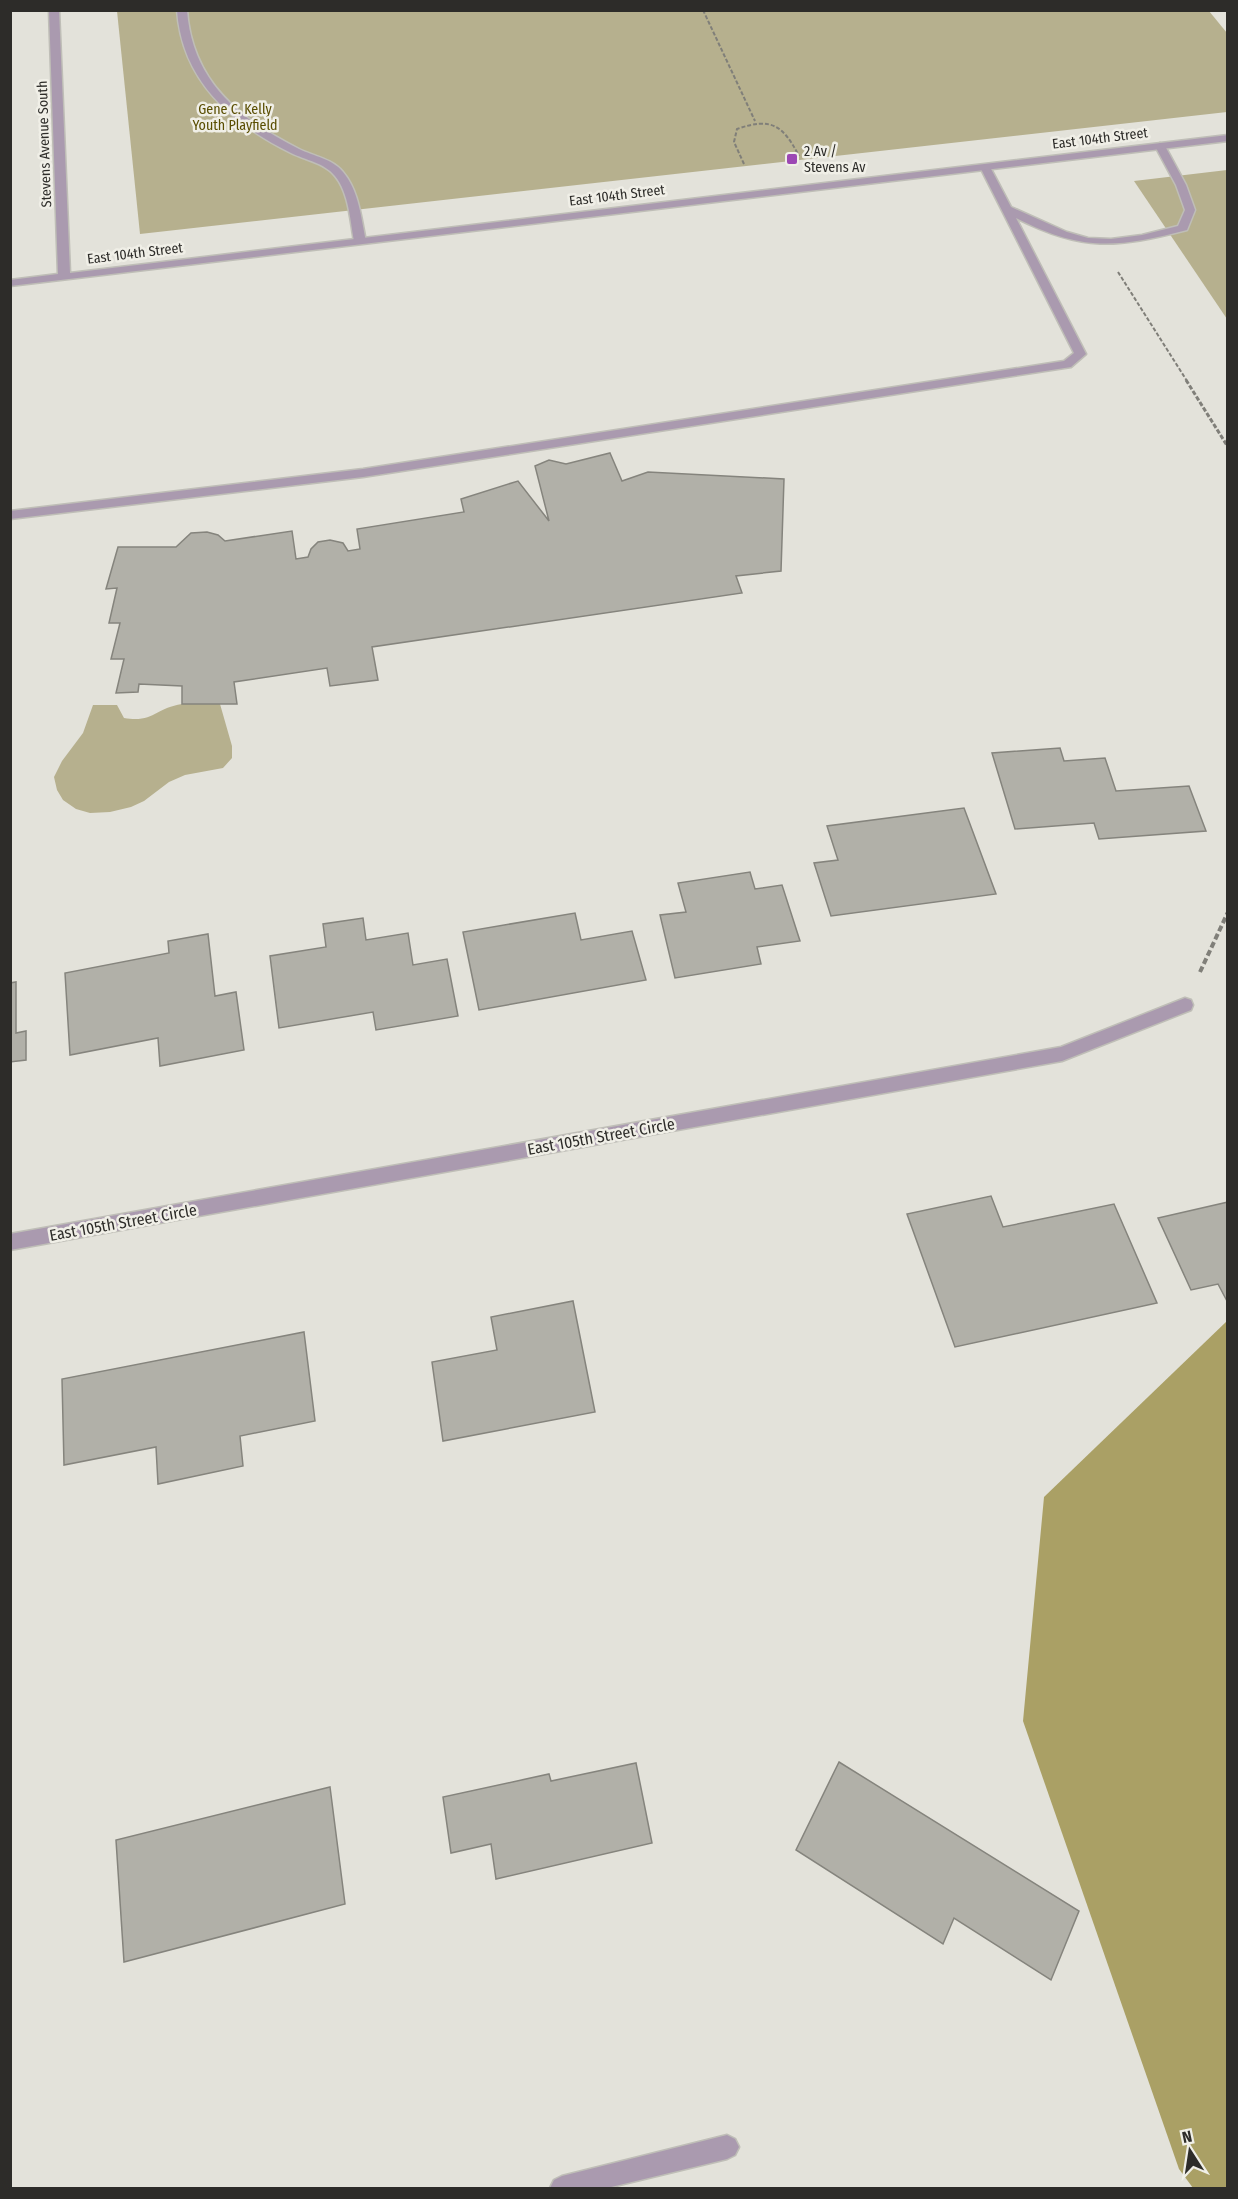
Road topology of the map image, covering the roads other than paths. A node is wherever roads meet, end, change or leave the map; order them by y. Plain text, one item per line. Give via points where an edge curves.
1 (54, 10) edge
2 (182, 10) edge
3 (1227, 138) edge
4 (1160, 146) junction
5 (985, 167) junction
6 (1005, 208) junction
7 (360, 241) junction
8 (64, 276) junction
9 (10, 283) edge
10 (10, 514) edge
11 (1185, 1005) road end
12 (10, 1242) edge
13 (727, 2147) dead end
14 (562, 2188) edge

1 - 8 street, Stevens Avenue South
2 - 7 street via 189,50 201,77 238,115 290,149 337,170 350,193
3 - 4 street, East 104th Street
4 - 5 street, East 104th Street
4 - 6 street via 1190,210 1183,228 1102,243 1044,228
5 - 6 street
5 - 7 street, East 104th Street
6 - 10 street via 1080,354 1067,364 363,472
7 - 8 street, East 104th Street
8 - 9 street, East 104th Street
11 - 12 street, East 105th Street Circle via 1062,1054
13 - 14 street

